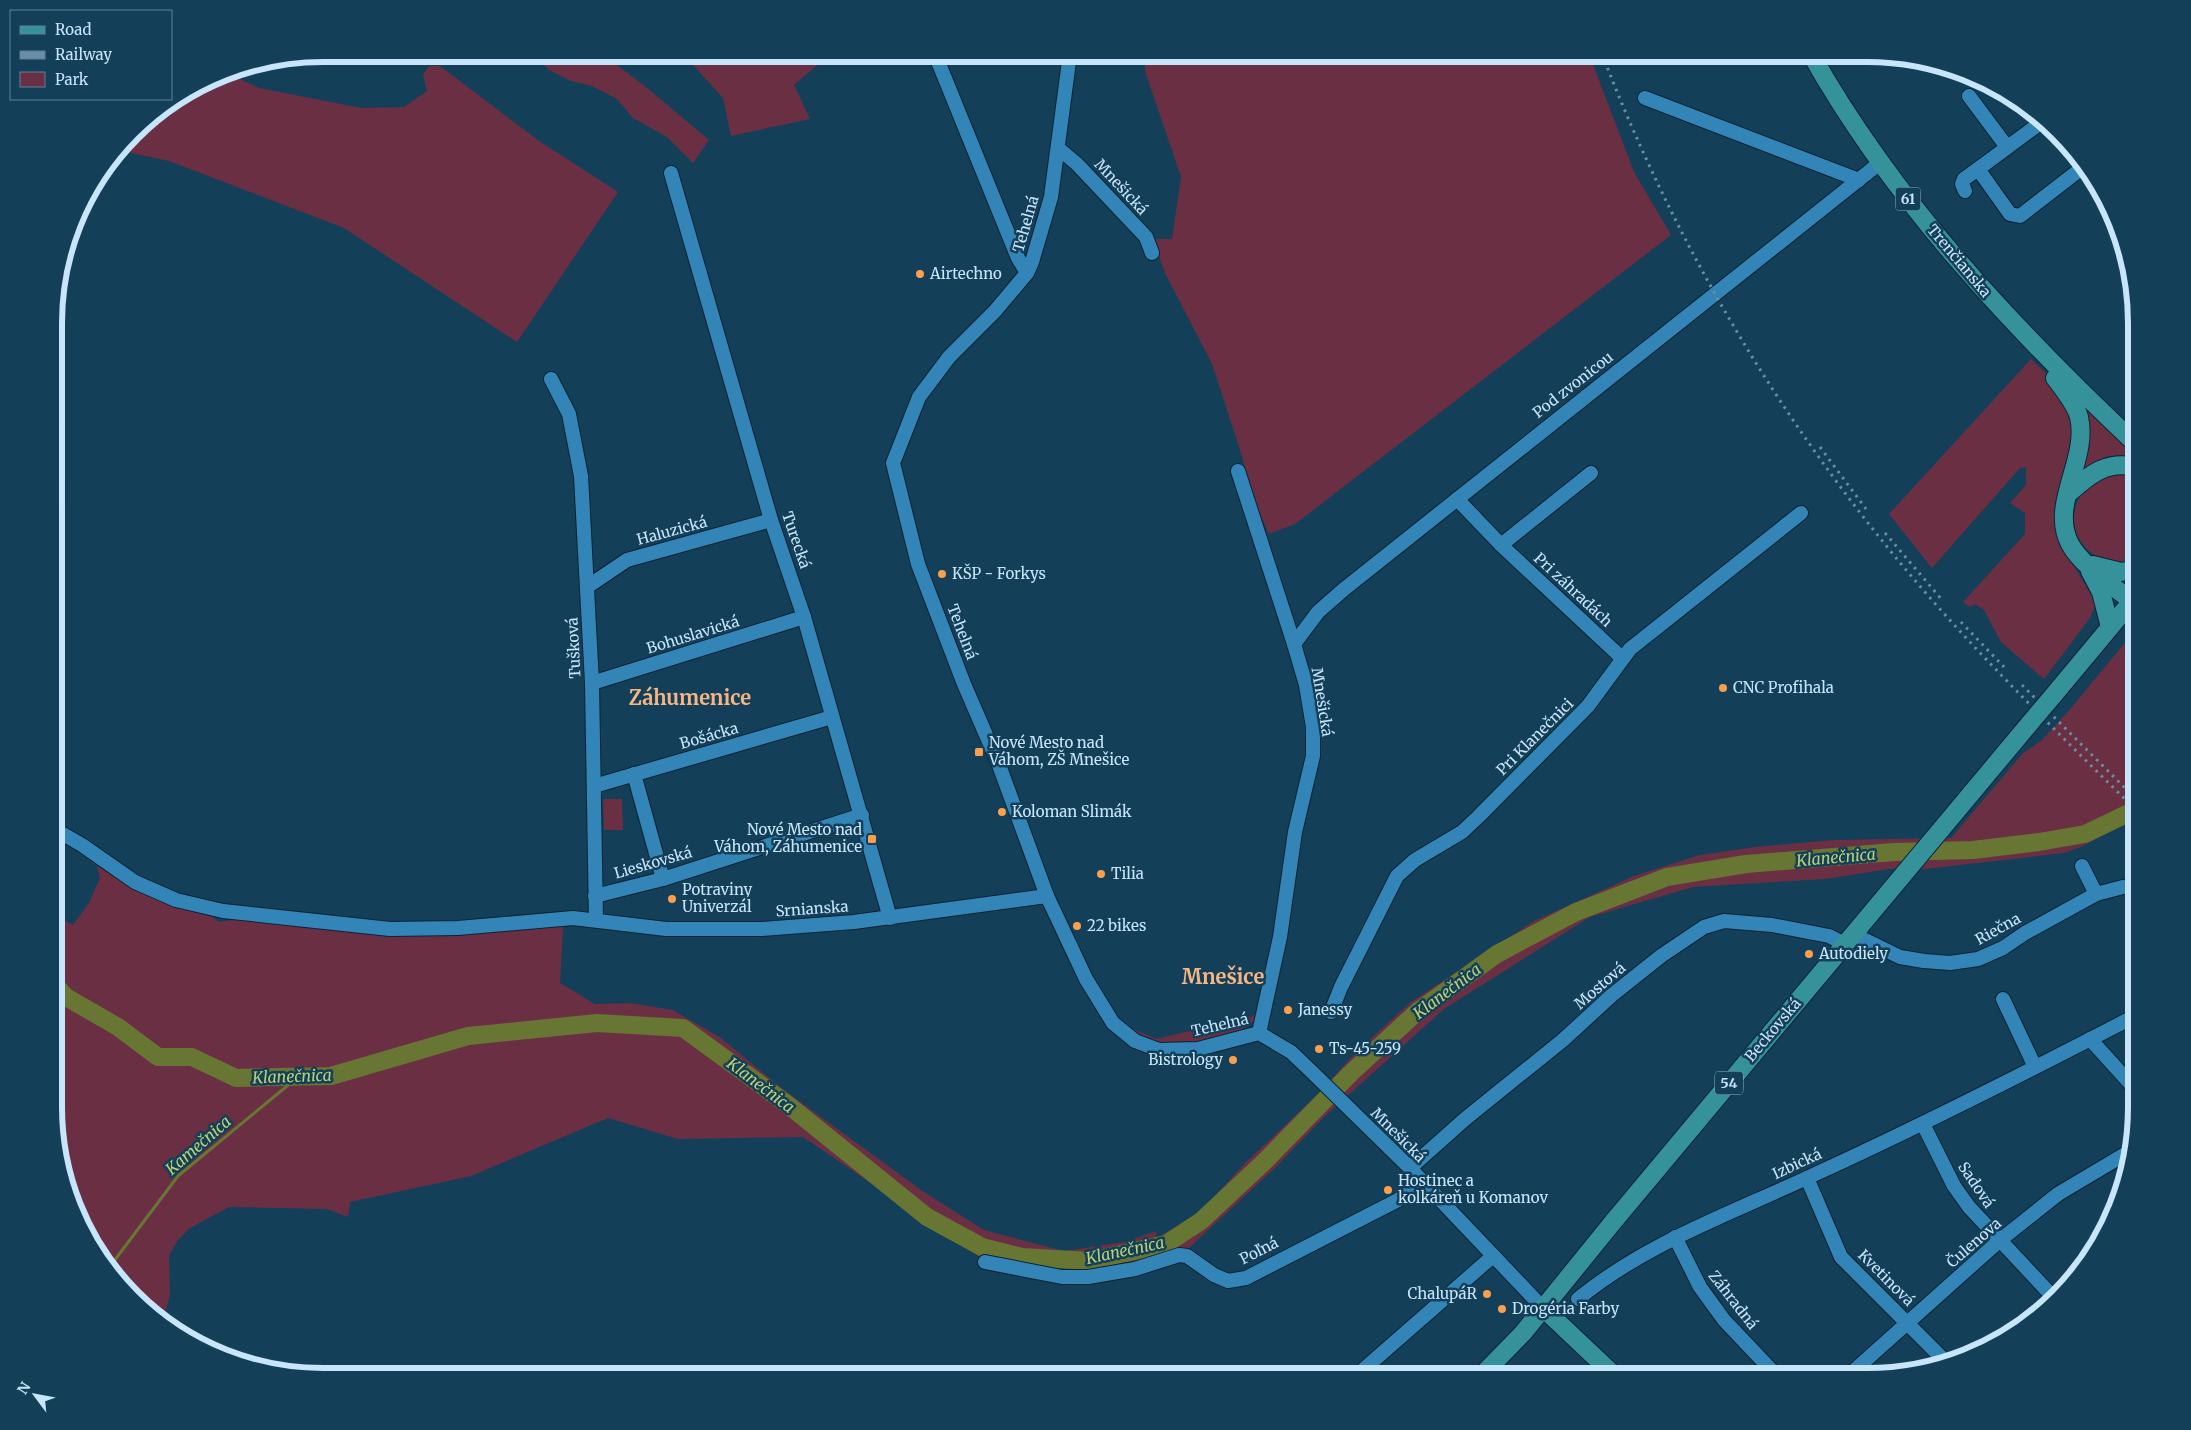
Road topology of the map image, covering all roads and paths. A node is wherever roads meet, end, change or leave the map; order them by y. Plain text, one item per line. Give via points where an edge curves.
1 (938, 62) edge
2 (1069, 62) edge
3 (1816, 62) edge
4 (1969, 96) dead end
5 (1645, 98) dead end
6 (2037, 125) edge
7 (2007, 147) junction
8 (1058, 148) junction
9 (1881, 162) junction
10 (1978, 169) junction
11 (2079, 170) edge
12 (671, 173) dead end
13 (1858, 180) junction
14 (1965, 191) dead end
15 (1152, 253) dead end
16 (1027, 273) junction
17 (2048, 360) junction
18 (551, 379) dead end
19 (2128, 436) edge
20 (2128, 466) edge
21 (1238, 471) dead end
22 (1591, 474) dead end
23 (2069, 494) junction
24 (1457, 499) junction
25 (1801, 513) dead end
26 (771, 520) junction
27 (1501, 545) junction
28 (2085, 562) junction
29 (2128, 571) edge
30 (587, 587) junction
31 (2128, 594) edge
32 (2128, 605) edge
33 (804, 617) junction
34 (2110, 626) junction
35 (1294, 644) junction
36 (1622, 658) junction
37 (592, 684) junction
38 (832, 717) junction
39 (634, 774) junction
40 (594, 786) junction
41 (862, 815) junction
42 (62, 834) edge
43 (2082, 866) dead end
44 (663, 879) junction
45 (2123, 887) dead end
46 (2096, 894) junction
47 (596, 896) junction
48 (1047, 896) junction
49 (890, 918) junction
50 (596, 920) junction
51 (1849, 939) junction
52 (2003, 999) dead end
53 (1331, 1012) dead end
54 (2128, 1020) edge
55 (1258, 1033) junction
56 (2090, 1039) junction
57 (2035, 1067) junction
58 (1312, 1072) joint
59 (2128, 1081) edge
60 (1923, 1124) junction
61 (2123, 1155) edge
62 (1410, 1168) junction
63 (1807, 1178) junction
64 (1423, 1182) junction
65 (1675, 1237) junction
66 (1999, 1241) junction
67 (1493, 1256) junction
68 (985, 1262) dead end
69 (2050, 1293) edge
70 (1578, 1299) dead end
71 (1543, 1308) junction
72 (1908, 1322) junction
73 (1941, 1357) edge
74 (1365, 1368) edge
75 (1489, 1368) edge
76 (1607, 1368) edge
77 (1770, 1368) edge
78 (1857, 1368) edge

1 - 16 street
2 - 8 street, Tehelná
3 - 9 main road, Trenčianska / 61
4 - 7 street
5 - 13 street
6 - 7 street
7 - 10 street
8 - 15 street, Mnešická via 1146,237
8 - 16 street, Tehelná via 1051,197
9 - 13 street, Pod zvonicou
9 - 17 main road, Trenčianska / 61 via 1979,286
10 - 11 street via 2010,214 2020,216
10 - 14 street via 1964,179
12 - 26 street, Turecká
13 - 24 street, Pod zvonicou
16 - 48 street, Tehelná via 949,357 919,397 893,464 918,564
17 - 19 main road, Trenčianska / 61
17 - 23 main road via 2054,377 2075,407 2080,426 2081,443
18 - 30 street, Tušková via 569,414 582,476
20 - 23 main road via 2101,468 2087,476
21 - 35 street, Mnešická
22 - 27 street
23 - 28 main road via 2064,527 2070,543
24 - 27 street, Pri záhradách
24 - 35 street, Pod zvonicou via 1318,612
25 - 36 street, Pri Klanečnici
26 - 30 street, Haluzická via 627,560
26 - 33 street, Turecká
27 - 36 street, Pri záhradách
28 - 29 main road via 2121,572
28 - 31 main road
28 - 34 main road via 2101,592
30 - 37 street, Tušková
32 - 34 main road, 54
33 - 37 street, Bohuslavická
33 - 38 street, Turecká
34 - 51 main road, Beckovská / 54, bridge
35 - 55 street, Mnešická via 1313,726 1313,756 1295,832 1280,937
36 - 53 street, Pri Klanečnici via 1588,706 1462,832 1403,869 1381,906
37 - 40 street, Tušková
38 - 39 street, Bošácka
38 - 41 street, Turecká
39 - 40 street, Bošácka
39 - 44 street
40 - 47 street, Tušková
41 - 44 street, Lieskovská
41 - 49 street, Turecká
42 - 50 street, Srnianska via 135,882 190,904 223,911 390,929 458,928 560,919
43 - 46 street
44 - 47 street, Lieskovská
45 - 46 street, Riečna
46 - 51 street, Riečna via 1978,959 1950,963 1916,960
47 - 50 street, Tušková
48 - 49 street, Srnianska
48 - 55 street, Tehelná via 1086,979 1113,1023 1136,1041 1159,1050 1198,1049
49 - 50 street, Srnianska via 716,930 666,929
51 - 62 street, Mostová via 1772,925 1724,921 1704,927 1612,995 1564,1040 1465,1119
51 - 71 main road, Beckovská / 54
52 - 57 street
54 - 56 street, Izbická
55 - 58 street, Tehelná via 1291,1052
56 - 57 street, Izbická
56 - 59 street
57 - 60 street, Izbická
58 - 62 street, Mnešická
60 - 63 street, Izbická
60 - 66 street, Sadová via 1954,1186
61 - 66 street, Čulenova via 2058,1194
62 - 64 street, Mnešická
63 - 65 street, Izbická
63 - 72 street, Kvetinová via 1841,1257
64 - 67 street, Mnešická
64 - 68 street, Poľná via 1398,1200 1246,1278 1228,1281 1179,1254 1135,1269 1088,1278 1062,1277
65 - 70 street, Izbická via 1599,1282
65 - 77 street, Záhradná via 1700,1287 1719,1313
66 - 69 street, Sadová
66 - 72 street, Čulenova
67 - 71 street, Mnešická
67 - 74 street
71 - 75 main road, 54
71 - 76 main road
72 - 73 street, Kvetinová
72 - 78 street, Čulenova

